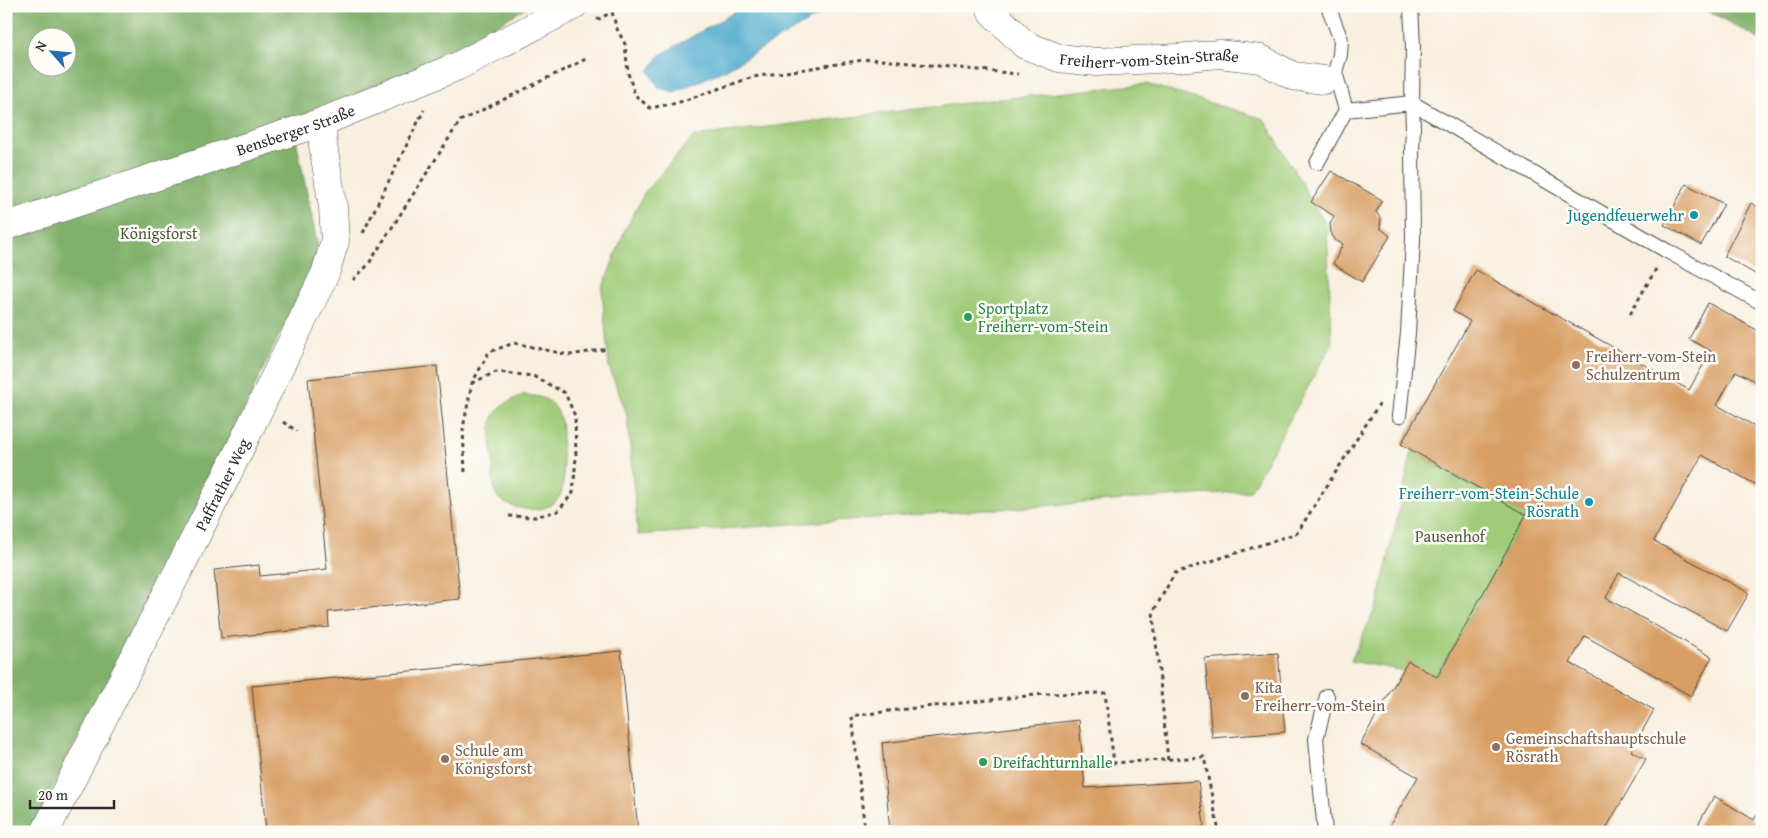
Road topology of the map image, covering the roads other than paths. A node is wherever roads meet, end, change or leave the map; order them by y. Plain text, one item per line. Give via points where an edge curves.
1 (573, 6) edge
2 (990, 6) edge
3 (1328, 6) edge
4 (1411, 6) edge
5 (1330, 76) junction
6 (1412, 103) junction
7 (1346, 110) junction
8 (322, 122) junction
9 (1317, 163) dead end
10 (6, 226) edge
11 (1762, 303) edge
12 (1399, 416) dead end
13 (1327, 696) dead end
14 (45, 832) edge
15 (1325, 832) edge

1 - 8 street, Bensberger Straße via 458,66
2 - 5 street, Freiherr-vom-Stein-Straße via 1024,45 1059,58 1096,62 1219,54 1261,59 1293,76
3 - 5 lane via 1341,40 1340,55
4 - 6 lane
5 - 7 lane
6 - 7 lane
6 - 11 lane
6 - 12 lane via 1413,240
7 - 9 lane
8 - 10 street, Bensberger Straße
8 - 14 street, Paffrather Weg via 335,241 325,274 225,479
13 - 15 lane via 1316,739

